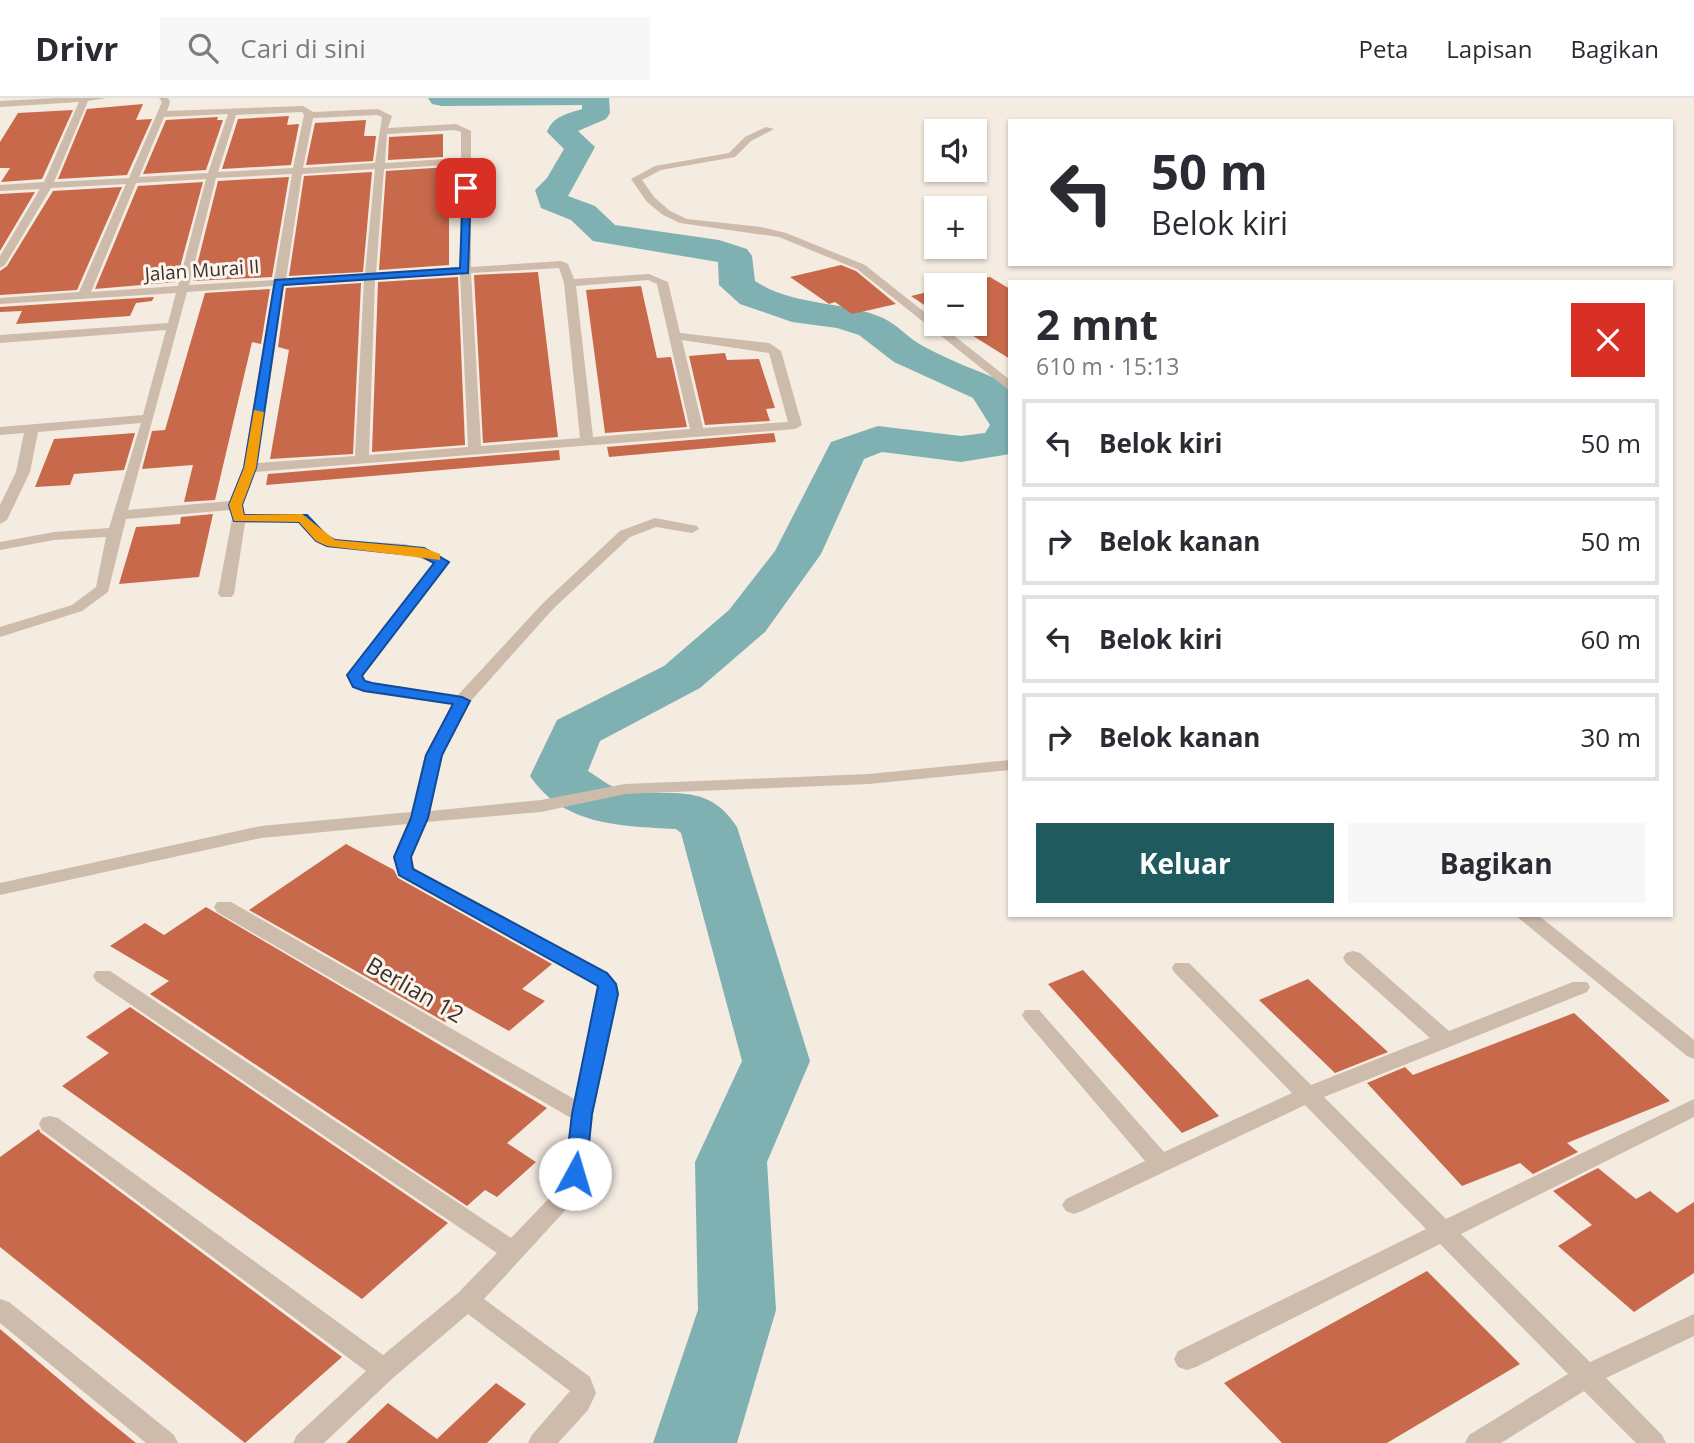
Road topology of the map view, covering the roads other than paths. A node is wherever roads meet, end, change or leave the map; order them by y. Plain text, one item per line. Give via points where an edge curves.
1 (102, 98) edge
2 (163, 98) edge
3 (85, 99) edge
4 (7, 102) edge
5 (232, 113) junction
6 (160, 114) junction
7 (309, 116) junction
8 (0, 118) edge
9 (769, 128) dead end
10 (383, 131) junction
11 (467, 161) junction
12 (379, 166) junction
13 (297, 171) junction
14 (212, 175) junction
15 (134, 181) junction
16 (47, 186) junction
17 (0, 188) edge
18 (0, 265) edge
19 (465, 270) junction
20 (370, 275) junction
21 (279, 282) junction
22 (570, 283) junction
23 (181, 290) junction
24 (83, 296) junction
25 (0, 301) edge
26 (172, 326) junction
27 (676, 336) junction
28 (0, 338) edge
29 (1008, 385) edge
30 (149, 418) junction
31 (32, 428) junction
32 (696, 430) junction
33 (0, 431) edge
34 (587, 441) junction
35 (475, 450) junction
36 (362, 460) junction
37 (250, 468) junction
38 (237, 512) junction
39 (121, 515) junction
40 (0, 520) edge
41 (692, 528) dead end
42 (116, 532) junction
43 (0, 546) edge
44 (226, 594) dead end
45 (0, 632) edge
46 (462, 701) junction
47 (1008, 765) edge
48 (419, 818) junction
49 (0, 889) edge
50 (224, 907) dead end
51 (1527, 917) edge
52 (1353, 958) dead end
53 (1182, 968) dead end
54 (103, 976) dead end
55 (1580, 987) dead end
56 (1032, 1015) dead end
57 (1446, 1040) junction
58 (1694, 1051) edge
59 (1307, 1095) junction
60 (1694, 1107) edge
61 (582, 1114) junction
62 (50, 1124) dead end
63 (1161, 1164) junction
64 (1074, 1205) dead end
65 (1443, 1232) junction
66 (511, 1250) junction
67 (467, 1300) junction
68 (0, 1309) edge
69 (1694, 1324) edge
70 (1187, 1359) dead end
71 (384, 1370) junction
72 (1586, 1376) junction
73 (165, 1443) edge
74 (306, 1443) edge
75 (541, 1443) edge
76 (1478, 1443) edge
77 (1653, 1443) edge

1 - 3 street
2 - 6 street via 166,102
3 - 4 street
3 - 16 street
4 - 8 street
5 - 6 street
5 - 7 street via 303,109
5 - 14 street
6 - 15 street
7 - 10 street via 383,112 387,116
7 - 13 street
9 - 29 street via 732,155 658,168 636,179 659,207 681,220 705,228 770,232 861,267
10 - 11 street via 463,128
10 - 12 street
11 - 12 street
11 - 19 street
12 - 13 street
12 - 20 street
13 - 14 street
13 - 21 street
14 - 15 street
14 - 23 street
15 - 16 street
15 - 24 street
16 - 17 street
16 - 18 street
19 - 20 street, Jalan Murai II
19 - 22 street, Jalan Murai II via 561,264
19 - 35 street
20 - 21 street, Jalan Murai II
20 - 36 street
21 - 23 street, Jalan Murai II
21 - 37 street
22 - 27 street via 659,279
22 - 34 street
23 - 24 street, Jalan Murai II
23 - 26 street
24 - 25 street, Jalan Murai II
26 - 28 street
26 - 30 street
27 - 32 street
27 - 32 street via 775,351 794,425
30 - 31 street
30 - 39 street
31 - 33 street
31 - 40 street via 23,472
32 - 34 street
34 - 35 street
35 - 36 street
36 - 37 street
37 - 38 street
38 - 39 street
38 - 44 street
38 - 46 street via 302,518 332,544 424,552 439,558 439,567 355,675 358,684 370,688
39 - 42 street
41 - 46 street via 654,522 625,534 548,606
42 - 43 street
42 - 45 street via 103,589 77,608
46 - 48 street via 437,747
47 - 48 street via 869,779 625,789 541,806
48 - 49 street via 261,832
48 - 61 street via 402,857 405,872 607,984
50 - 61 street, Berlian 12
51 - 58 street
52 - 57 street
53 - 59 street
54 - 66 street
55 - 57 street
56 - 63 street
57 - 59 street
59 - 63 street
59 - 65 street
60 - 65 street
61 - 66 street via 571,1186
62 - 71 street
63 - 64 street
65 - 70 street
65 - 72 street
66 - 67 street
67 - 71 street
67 - 75 street via 581,1385 579,1402
68 - 73 street
69 - 72 street
71 - 74 street
72 - 76 street
72 - 77 street

